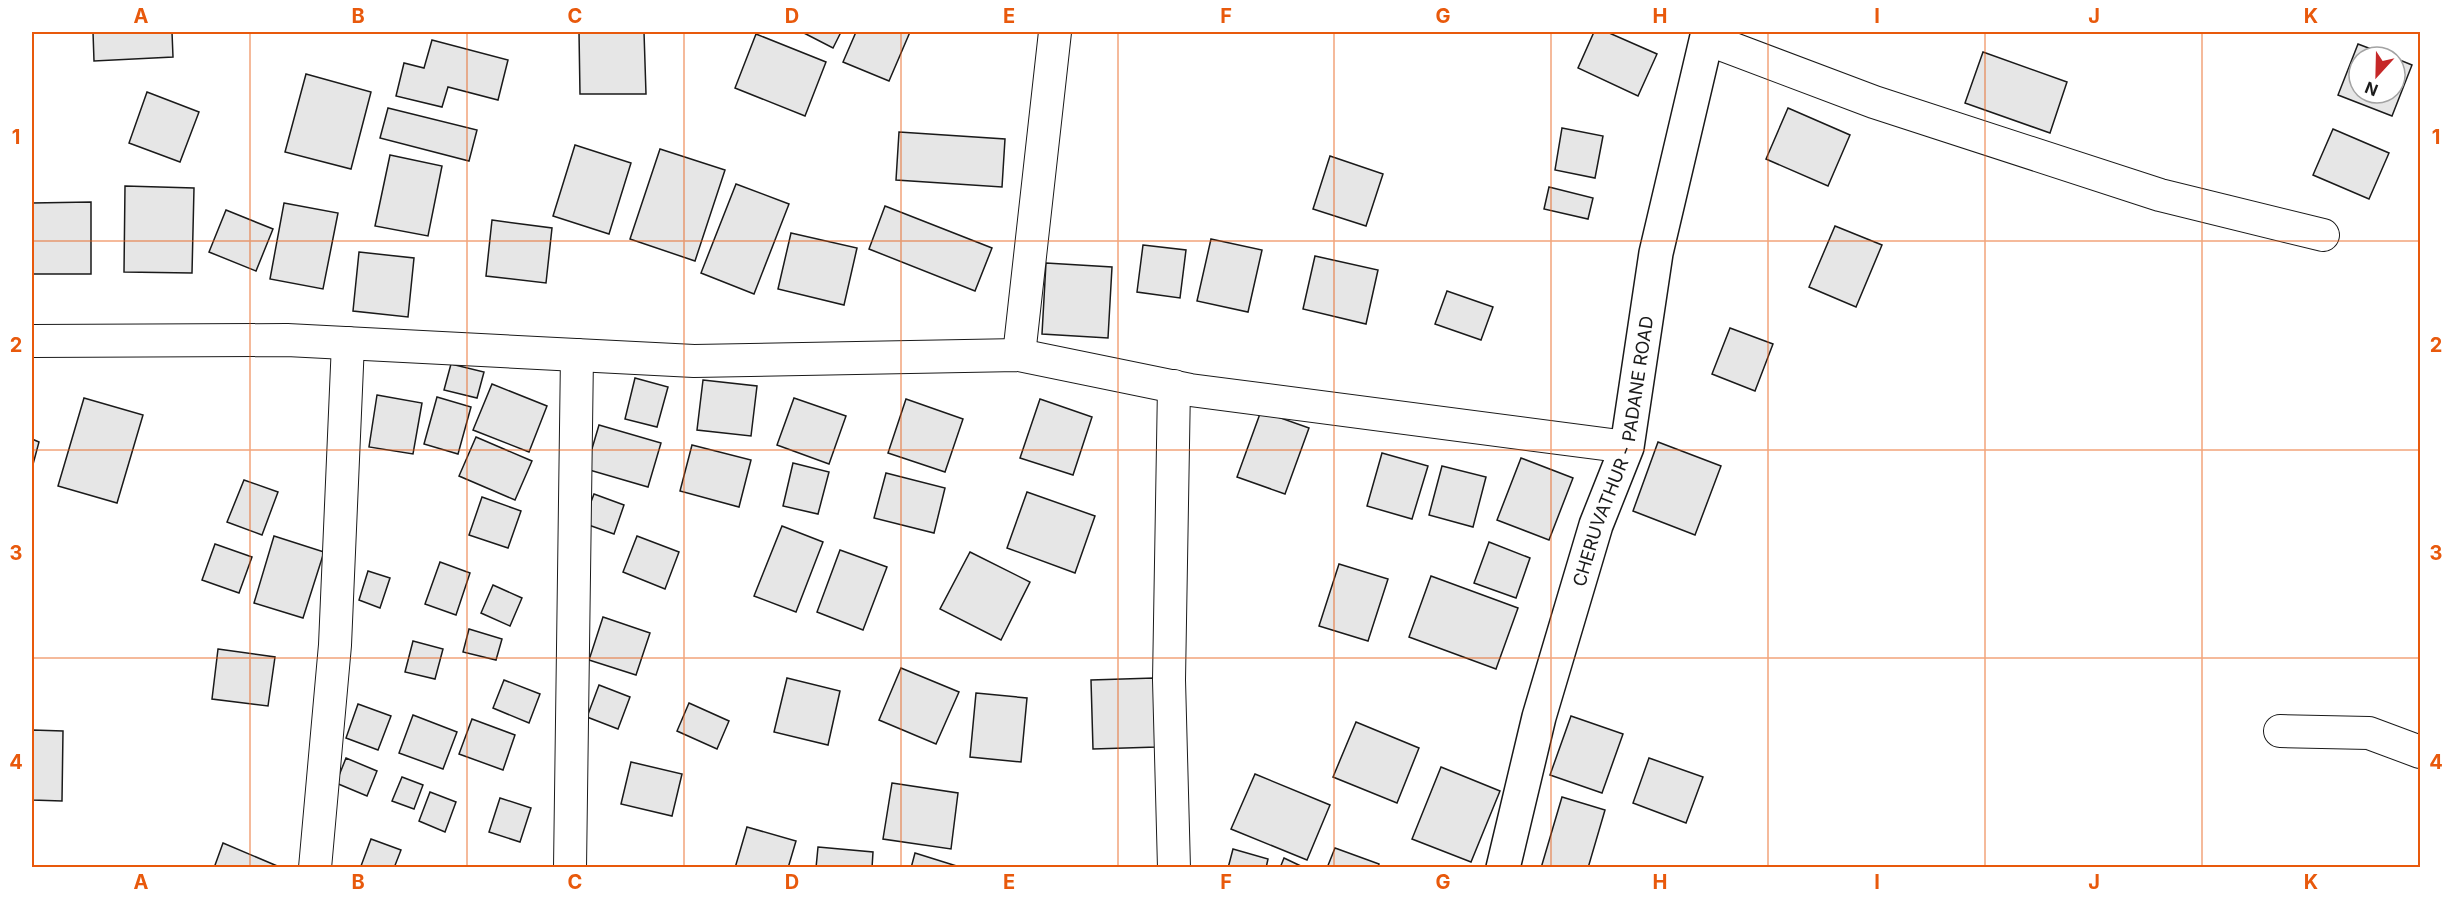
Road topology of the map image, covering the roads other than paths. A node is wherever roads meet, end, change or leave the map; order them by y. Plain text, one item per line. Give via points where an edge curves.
1 (1055, 32) edge
2 (1707, 35) edge
3 (2323, 235) dead end
4 (32, 341) edge
5 (348, 343) junction
6 (577, 355) junction
7 (1019, 355) junction
8 (1174, 387) junction
9 (1627, 447) junction
10 (2280, 731) dead end
11 (2421, 752) edge
12 (315, 867) edge
13 (570, 867) edge
14 (1174, 867) edge
15 (1503, 867) edge

1 - 7 street
2 - 3 street via 1874,102 2160,195
2 - 9 main road, CHERUVATHUR - PADANE ROAD via 1656,253
4 - 5 street
5 - 6 street
5 - 12 street via 335,645
6 - 7 street via 694,361
6 - 13 street
7 - 8 street
8 - 9 street
8 - 14 street via 1169,680
9 - 15 main road, CHERUVATHUR - PADANE ROAD via 1596,525 1539,717
10 - 11 street via 2369,733

